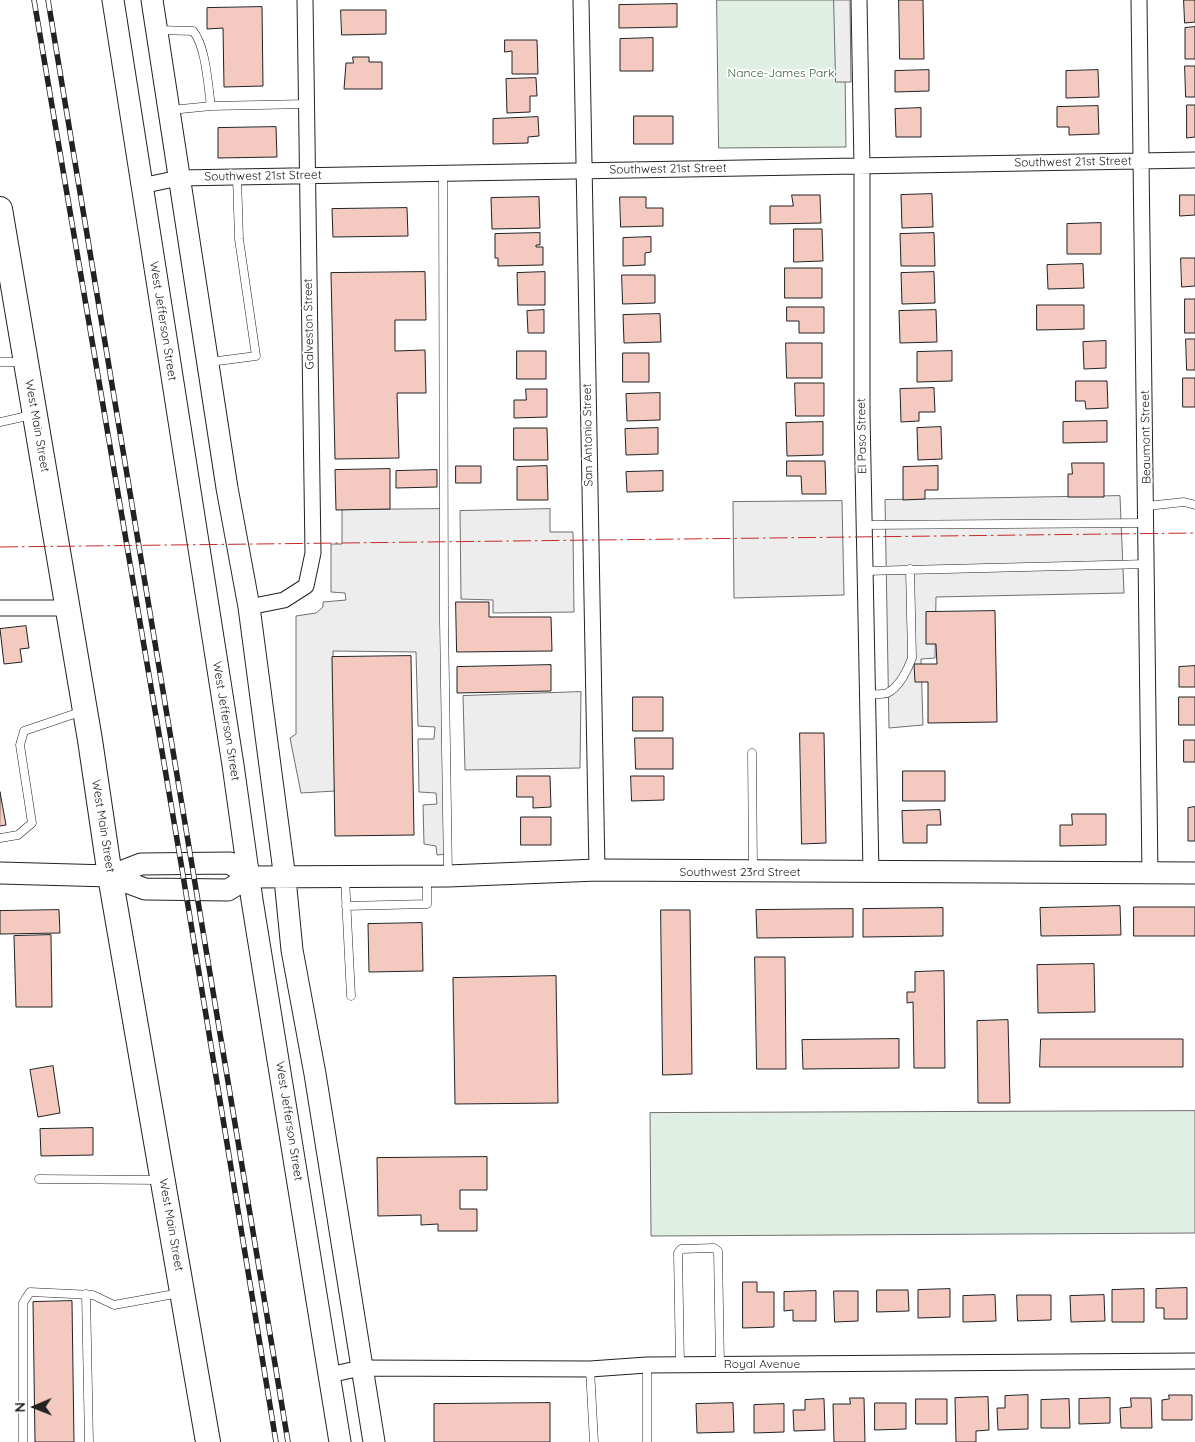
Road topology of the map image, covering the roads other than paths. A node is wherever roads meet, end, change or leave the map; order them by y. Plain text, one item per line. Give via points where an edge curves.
1 (113, 0) edge
2 (152, 0) edge
3 (305, 0) edge
4 (581, 0) edge
5 (859, 0) edge
6 (1139, 0) edge
7 (156, 30) junction
8 (306, 104) junction
9 (210, 106) junction
10 (169, 110) junction
11 (1195, 160) edge
12 (1142, 161) junction
13 (862, 166) junction
14 (583, 171) junction
15 (443, 173) junction
16 (306, 175) junction
17 (237, 176) junction
18 (179, 178) junction
19 (141, 186) junction
20 (0, 209) edge
21 (0, 362) edge
22 (26, 362) junction
23 (208, 362) junction
24 (35, 414) junction
25 (0, 422) edge
26 (1195, 505) edge
27 (1147, 506) junction
28 (1147, 523) junction
29 (864, 525) junction
30 (1148, 564) junction
31 (865, 570) junction
32 (910, 570) junction
33 (250, 607) junction
34 (0, 608) edge
35 (67, 608) junction
36 (867, 694) junction
37 (84, 710) junction
38 (752, 753) dead end
39 (0, 838) edge
40 (597, 870) junction
41 (753, 872) junction
42 (871, 872) junction
43 (0, 873) edge
44 (1195, 873) edge
45 (1150, 874) junction
46 (110, 876) junction
47 (438, 876) junction
48 (249, 877) junction
49 (345, 878) junction
50 (286, 879) junction
51 (346, 906) junction
52 (351, 996) dead end
53 (324, 1131) junction
54 (291, 1138) junction
55 (39, 1179) dead end
56 (164, 1180) junction
57 (183, 1293) junction
58 (86, 1294) junction
59 (1195, 1361) edge
60 (646, 1365) junction
61 (680, 1365) junction
62 (720, 1365) junction
63 (361, 1368) junction
64 (590, 1368) junction
65 (329, 1376) junction
66 (23, 1442) edge
67 (89, 1442) edge
68 (208, 1442) edge
69 (340, 1442) edge
70 (374, 1442) edge
71 (594, 1442) edge
72 (647, 1442) edge

1 - 19 main road, West Jefferson Street
2 - 7 main road
3 - 8 street, Galveston Street
4 - 14 street, San Antonio Street
5 - 13 street, El Paso Street
6 - 12 street, Beaumont Street
7 - 9 lane via 193,30 198,37 208,78
7 - 10 main road
8 - 9 lane
8 - 16 street, Galveston Street
9 - 10 lane
10 - 18 main road
11 - 12 street, Southwest 21st Street
12 - 13 street, Southwest 21st Street
12 - 27 street, Beaumont Street
13 - 14 street, Southwest 21st Street
13 - 29 street, El Paso Street
14 - 15 street, Southwest 21st Street
14 - 40 street, San Antonio Street
15 - 16 street, Southwest 21st Street
15 - 47 lane via 444,621
16 - 17 street, Southwest 21st Street
16 - 33 street, Galveston Street via 313,554 306,586 284,600
17 - 18 street, Southwest 21st Street
17 - 23 lane via 239,239 256,356
18 - 19 street, Southwest 21st Street
18 - 23 main road
19 - 48 main road, West Jefferson Street
20 - 22 main road, West Main Street
21 - 22 lane
22 - 24 main road, West Main Street
23 - 33 main road via 227,488
24 - 25 lane
24 - 35 main road, West Main Street
26 - 27 lane via 1184,502
27 - 28 street, Beaumont Street
28 - 29 lane
28 - 30 street, Beaumont Street
29 - 31 street, El Paso Street
30 - 32 lane
30 - 45 street, Beaumont Street
31 - 32 lane
31 - 36 street, El Paso Street
32 - 36 lane via 912,658 894,689 885,694
33 - 50 main road
34 - 35 street
35 - 37 main road, West Main Street
36 - 42 street, El Paso Street
37 - 39 lane via 24,730 20,745 32,823 18,835
37 - 46 main road, West Main Street
38 - 41 lane
40 - 41 main road, Southwest 23rd Street
40 - 47 main road, Southwest 23rd Street
41 - 42 main road, Southwest 23rd Street
42 - 45 main road, Southwest 23rd Street
43 - 46 main road
44 - 45 main road, Southwest 23rd Street
46 - 48 main road via 145,889 228,890
46 - 56 main road, West Main Street
47 - 49 main road, Southwest 23rd Street
47 - 51 lane via 427,904
48 - 50 main road, Southwest 23rd Street
48 - 54 main road, West Jefferson Street
49 - 50 main road, Southwest 23rd Street
49 - 51 lane
50 - 53 main road via 292,950
51 - 52 lane
53 - 54 main road
53 - 63 main road
54 - 65 main road, West Jefferson Street
55 - 56 lane
56 - 57 main road, West Main Street
57 - 58 lane via 114,1305 93,1294
57 - 68 main road, West Main Street
58 - 66 lane via 30,1292 23,1303
58 - 67 lane
59 - 62 street, Royal Avenue
60 - 61 street, Royal Avenue
60 - 64 street, Royal Avenue
60 - 72 lane
61 - 62 street, Royal Avenue
61 - 62 lane via 678,1253 681,1249 714,1248 718,1251
63 - 64 street, Royal Avenue
63 - 65 street, Royal Avenue
63 - 70 main road
64 - 71 lane
65 - 69 main road, West Jefferson Street

